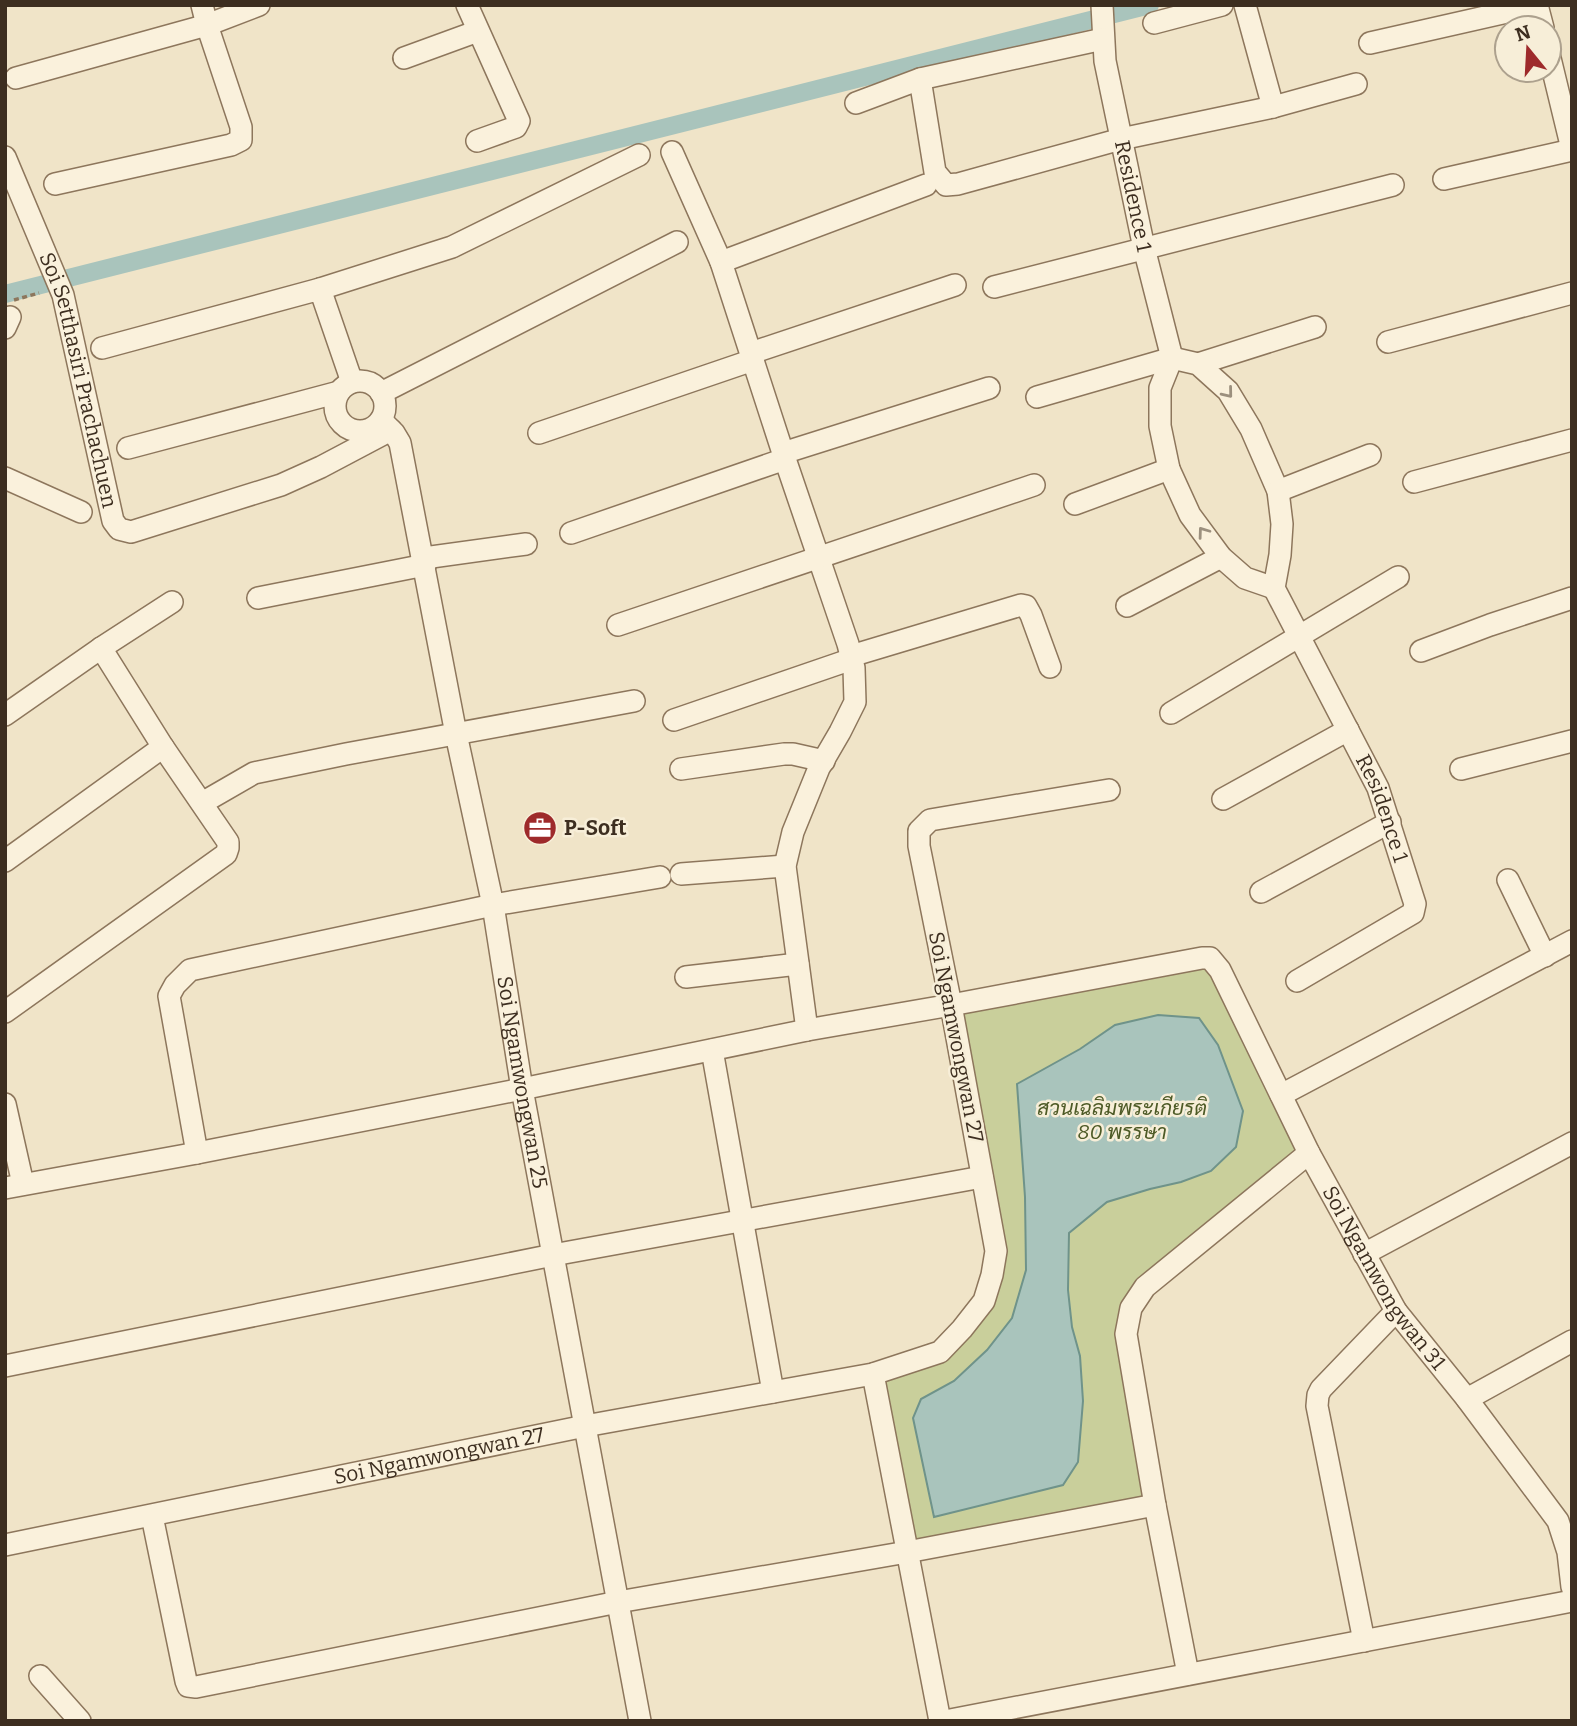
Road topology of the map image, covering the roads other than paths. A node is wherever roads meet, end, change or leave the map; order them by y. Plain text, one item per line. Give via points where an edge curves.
1 (259, 5) edge
2 (467, 5) edge
3 (1102, 5) edge
4 (1222, 5) edge
5 (1245, 5) edge
6 (1538, 5) edge
7 (204, 15) edge
8 (1154, 23) dead end
9 (478, 31) junction
10 (1103, 35) junction
11 (1370, 43) dead end
12 (404, 58) dead end
13 (16, 78) dead end
14 (920, 79) junction
15 (1356, 84) dead end
16 (1556, 84) edge
17 (856, 103) dead end
18 (1273, 107) junction
19 (1121, 139) junction
20 (477, 141) dead end
21 (1572, 149) edge
22 (672, 152) dead end
23 (639, 155) dead end
24 (5, 157) edge
25 (1444, 179) dead end
26 (55, 184) dead end
27 (926, 185) dead end
28 (1393, 185) dead end
29 (677, 242) dead end
30 (1144, 248) junction
31 (721, 262) junction
32 (955, 285) dead end
33 (994, 287) dead end
34 (320, 289) junction
35 (1572, 293) edge
36 (1315, 327) dead end
37 (1388, 342) dead end
38 (102, 348) dead end
39 (752, 356) junction
40 (1172, 358) junction
41 (1198, 364) junction
42 (346, 387) junction
43 (989, 388) dead end
44 (381, 393) junction
45 (1037, 397) dead end
46 (391, 431) junction
47 (539, 433) dead end
48 (1572, 440) edge
49 (128, 448) dead end
50 (1370, 455) dead end
51 (784, 456) junction
52 (1169, 468) junction
53 (5, 478) edge
54 (1414, 482) dead end
55 (1034, 485) dead end
56 (1279, 491) junction
57 (1075, 504) dead end
58 (81, 512) dead end
59 (571, 533) dead end
60 (526, 544) dead end
61 (819, 556) junction
62 (1221, 557) junction
63 (424, 561) junction
64 (1398, 577) dead end
65 (1274, 588) junction
66 (258, 597) dead end
67 (1572, 598) edge
68 (172, 602) dead end
69 (1127, 606) dead end
70 (618, 625) dead end
71 (1298, 635) junction
72 (101, 648) junction
73 (1421, 651) dead end
74 (851, 657) junction
75 (1050, 667) dead end
76 (634, 701) dead end
77 (1171, 713) dead end
78 (5, 715) edge
79 (674, 720) dead end
80 (1348, 730) junction
81 (456, 734) junction
82 (1572, 741) edge
83 (163, 747) junction
84 (824, 761) junction
85 (681, 769) dead end
86 (1461, 769) dead end
87 (1110, 790) dead end
88 (1223, 799) dead end
89 (202, 803) junction
90 (1390, 822) junction
91 (5, 861) edge
92 (785, 866) junction
93 (1508, 880) dead end
94 (1261, 892) dead end
95 (493, 905) junction
96 (1572, 941) edge
97 (1545, 956) junction
98 (798, 964) junction
99 (686, 977) dead end
100 (1297, 981) dead end
101 (951, 1005) junction
102 (5, 1012) edge
103 (807, 1030) junction
104 (712, 1050) junction
105 (522, 1089) junction
106 (1281, 1095) junction
107 (5, 1104) edge
108 (1572, 1143) edge
109 (197, 1153) junction
110 (1309, 1153) junction
111 (982, 1177) junction
112 (14, 1186) edge
113 (742, 1221) junction
114 (1364, 1254) junction
115 (553, 1255) junction
116 (1396, 1311) junction
117 (1572, 1341) edge
118 (5, 1366) edge
119 (873, 1374) junction
120 (773, 1392) junction
121 (1467, 1399) junction
122 (585, 1426) junction
123 (1156, 1505) junction
124 (152, 1516) junction
125 (5, 1545) edge
126 (907, 1552) junction
127 (1572, 1587) edge
128 (1572, 1601) edge
129 (618, 1602) junction
130 (1364, 1641) junction
131 (1188, 1674) junction
132 (40, 1676) dead end
133 (80, 1721) edge
134 (640, 1721) edge
135 (940, 1721) edge
136 (945, 1721) edge

1 - 7 street
2 - 9 street
3 - 10 street, Residence 1
4 - 8 street
5 - 18 street
6 - 11 street
7 - 13 street
7 - 26 street via 241,127 241,140
9 - 12 street
9 - 20 street via 519,121 511,130
10 - 14 street
10 - 19 street, Residence 1
14 - 17 street
14 - 19 street via 935,172 946,185
15 - 18 street
16 - 21 street
18 - 19 street
19 - 30 street, Residence 1
21 - 25 street
22 - 31 street
23 - 34 street via 452,247
24 - 46 street, Soi Setthasiri Prachachuen via 60,286 113,521 119,529 131,532 281,485
27 - 31 street
28 - 30 street
29 - 44 street
30 - 33 street
30 - 40 street, Residence 1
31 - 39 street
32 - 39 street
34 - 38 street
34 - 42 street
35 - 37 street
36 - 41 street
39 - 47 street
39 - 51 street
40 - 41 street
40 - 45 street
40 - 52 street via 1160,388 1160,426
41 -> 56 street via 1228,391
42 - 44 street via 360,381
42 - 46 street via 335,407 345,427 361,431 375,426
42 - 49 street
43 - 51 street
44 - 46 street, Soi Ngamwongwan 25
46 - 63 street, Soi Ngamwongwan 25
48 - 54 street
50 - 56 street
51 - 59 street
51 - 61 street
52 - 57 street
62 -> 52 street via 1190,515
53 - 58 street
55 - 61 street
56 - 65 street via 1282,524
60 - 63 street
61 - 70 street
61 - 74 street
62 - 65 street via 1245,578
62 - 69 street
63 - 66 street
63 - 81 street, Soi Ngamwongwan 25
64 - 71 street
65 - 71 street, Residence 1
67 - 73 street
68 - 72 street
71 - 77 street
71 - 80 street, Residence 1
72 - 78 street
72 - 83 street
74 - 75 street via 1021,605 1031,615
74 - 79 street
74 - 84 street via 855,702
76 - 81 street
80 - 88 street
80 - 90 street, Residence 1
81 - 89 street via 254,773
81 - 95 street, Soi Ngamwongwan 25
82 - 86 street
83 - 89 street
83 - 91 street
84 - 85 street via 784,754
84 - 92 street via 793,832
87 - 101 street, Soi Ngamwongwan 27 via 930,820 919,831
89 - 102 street via 228,842 226,854
90 - 94 street
90 - 100 street, Residence 1 via 1414,900 1413,913
92 - 95 street via 670,875
92 - 98 street
93 - 97 street
95 - 105 street, Soi Ngamwongwan 25
95 - 109 street via 190,970 169,996
96 - 97 street
97 - 106 street
98 - 99 street
98 - 103 street
101 - 103 street
101 - 106 street, Soi Ngamwongwan 31 via 1210,958
101 - 111 street, Soi Ngamwongwan 27
103 - 104 street
104 - 105 street
104 - 113 street
105 - 109 street
105 - 115 street, Soi Ngamwongwan 25
106 - 110 street, Soi Ngamwongwan 31
107 - 112 street
108 - 114 street
109 - 112 street
110 - 114 street, Soi Ngamwongwan 31
110 - 123 street via 1146,1287 1131,1308 1126,1334
111 - 113 street
111 - 119 street, Soi Ngamwongwan 27 via 996,1251 984,1301 940,1352
113 - 115 street
113 - 120 street
114 - 116 street, Soi Ngamwongwan 31
115 - 118 street
115 - 122 street, Soi Ngamwongwan 25
116 - 121 street, Soi Ngamwongwan 31
116 - 130 street via 1318,1395
117 - 121 street
119 - 120 street, Soi Ngamwongwan 27
119 - 126 street
120 - 122 street, Soi Ngamwongwan 27
121 - 127 street, Soi Ngamwongwan 31 via 1558,1521
122 - 124 street, Soi Ngamwongwan 27
122 - 129 street, Soi Ngamwongwan 25
123 - 126 street
123 - 131 street
124 - 125 street, Soi Ngamwongwan 27
124 - 129 street via 188,1686
126 - 129 street
126 - 135 street
128 - 130 street
129 - 134 street, Soi Ngamwongwan 25
130 - 131 street
131 - 136 street
132 - 133 street

